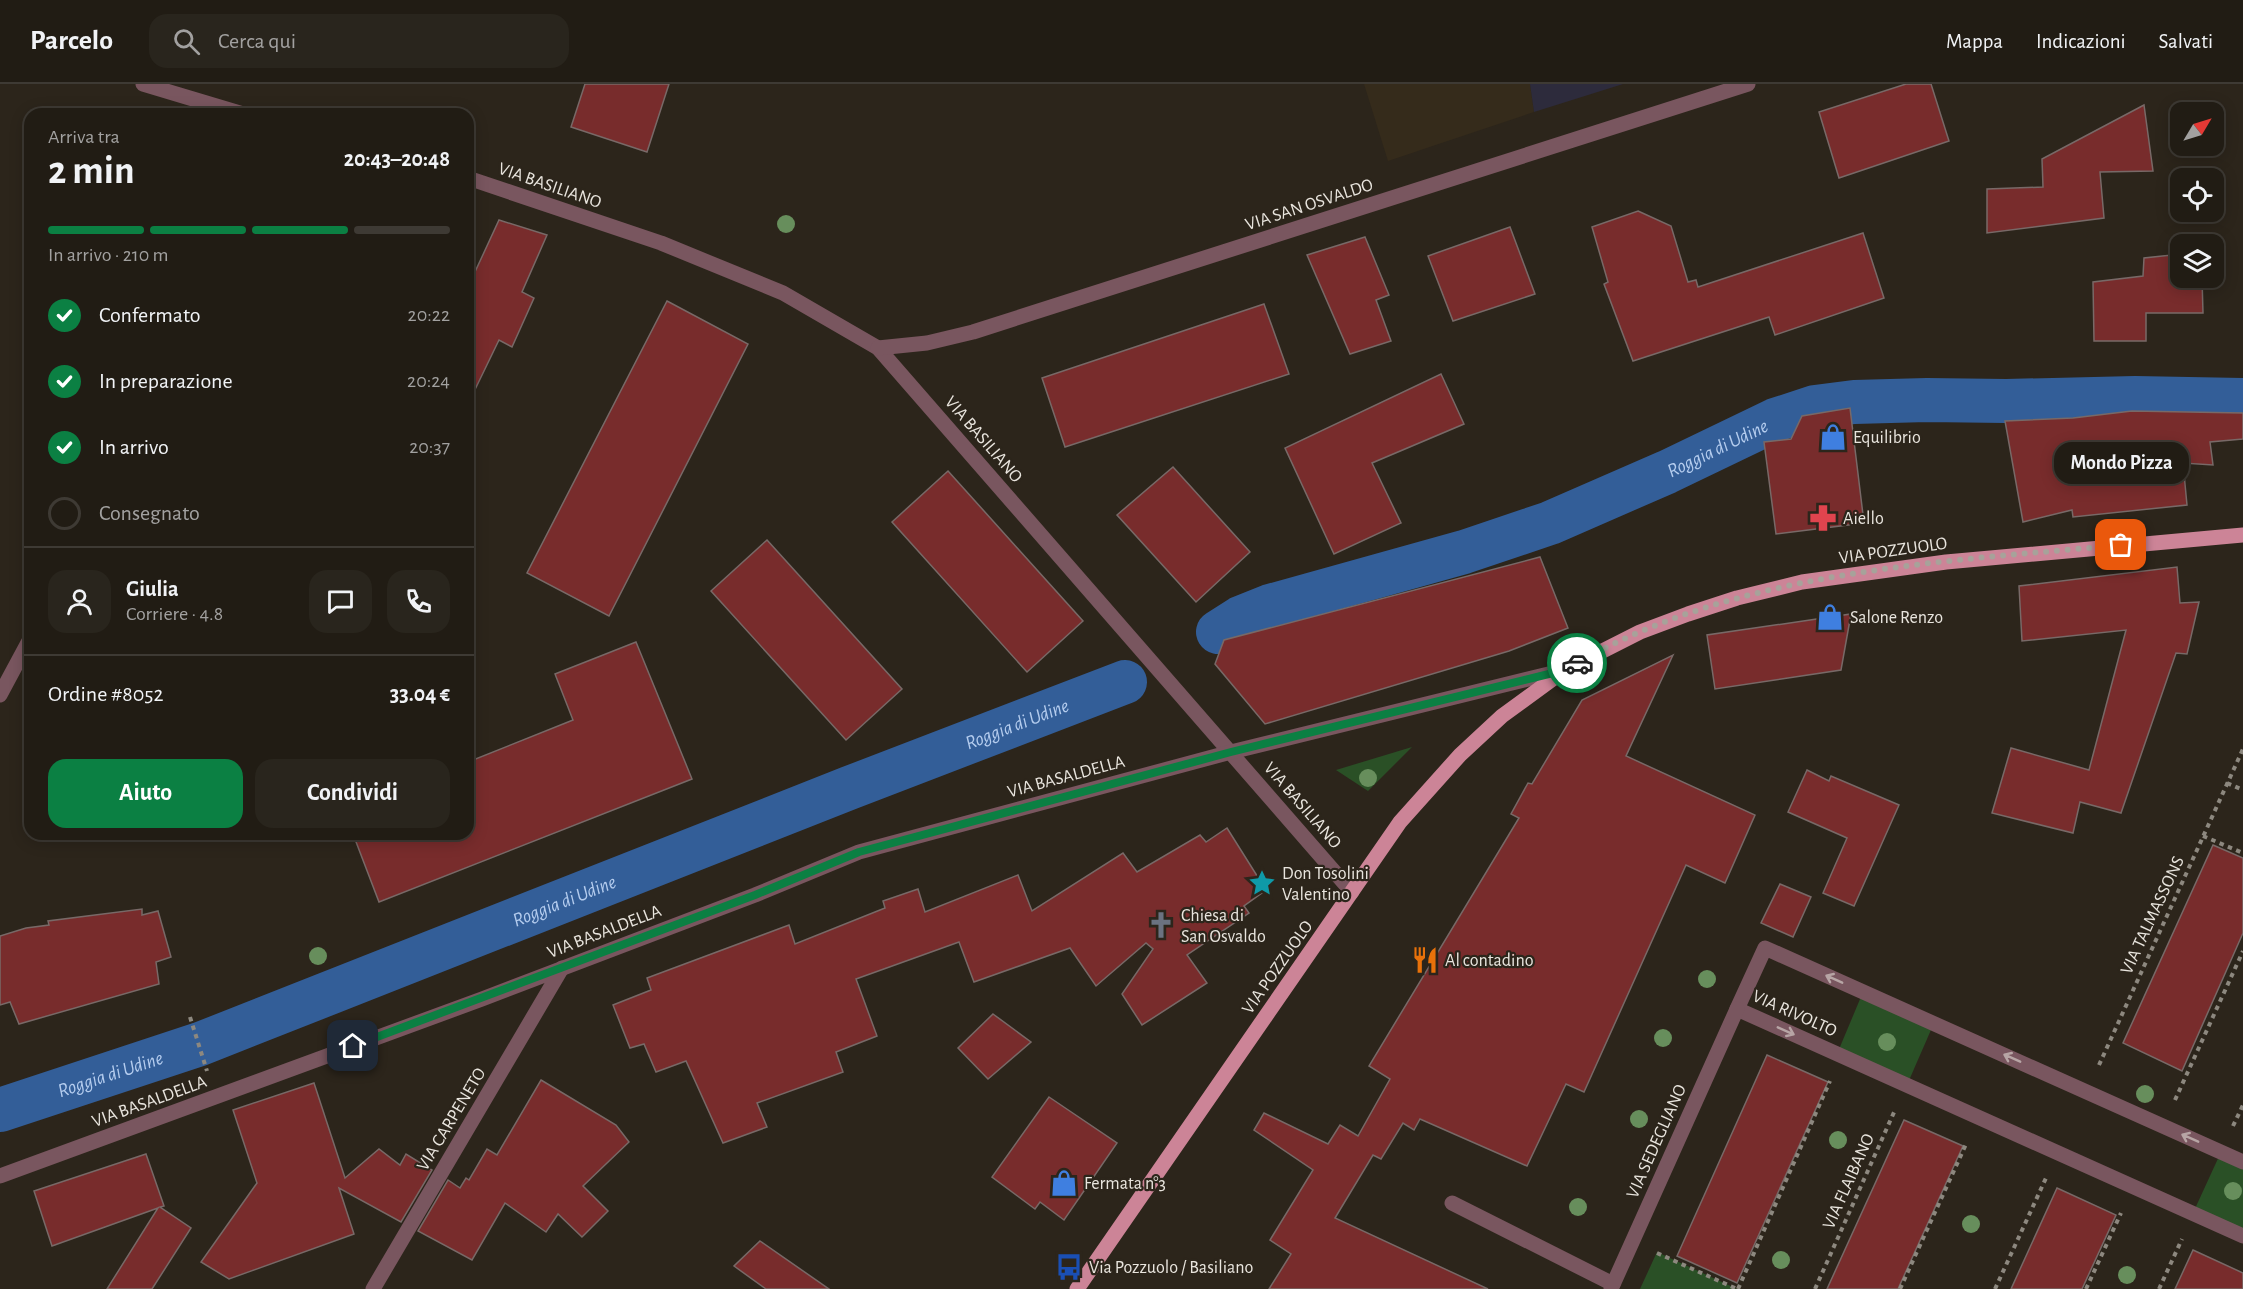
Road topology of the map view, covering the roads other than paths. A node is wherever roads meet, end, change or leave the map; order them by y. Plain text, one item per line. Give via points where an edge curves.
1 (143, 84) edge
2 (1748, 84) edge
3 (223, 108) edge
4 (474, 180) edge
5 (879, 348) junction
6 (2243, 535) edge
7 (24, 650) edge
8 (1565, 670) junction
9 (0, 695) edge
10 (1231, 752) junction
11 (1352, 892) junction
12 (562, 968) junction
13 (1737, 1009) junction
14 (2243, 1162) edge
15 (0, 1176) edge
16 (1452, 1203) dead end
17 (2243, 1236) edge
18 (1612, 1286) edge
19 (373, 1289) edge
20 (1077, 1289) edge

1 - 3 street
2 - 5 street, VIA SAN OSVALDO via 973,332 927,343
4 - 5 street, VIA BASILIANO via 662,243 783,293
5 - 10 street, VIA BASILIANO
6 - 8 main road, VIA POZZUOLO via 1946,562 1803,582 1688,614 1640,632
7 - 9 street
8 - 10 street, VIA POZZUOLO
8 - 11 main road, VIA POZZUOLO via 1502,716 1460,755 1400,822
10 - 11 street, VIA BASILIANO
10 - 12 street, VIA BASALDELLA via 859,852
11 - 20 main road, VIA POZZUOLO
12 - 15 street, VIA BASALDELLA
12 - 19 street, VIA CARPENETO
14 -> 13 street, VIA RIVOLTO via 1765,948
13 -> 17 street, VIA RIVOLTO
13 - 18 street, VIA SEDEGLIANO
16 - 18 street

